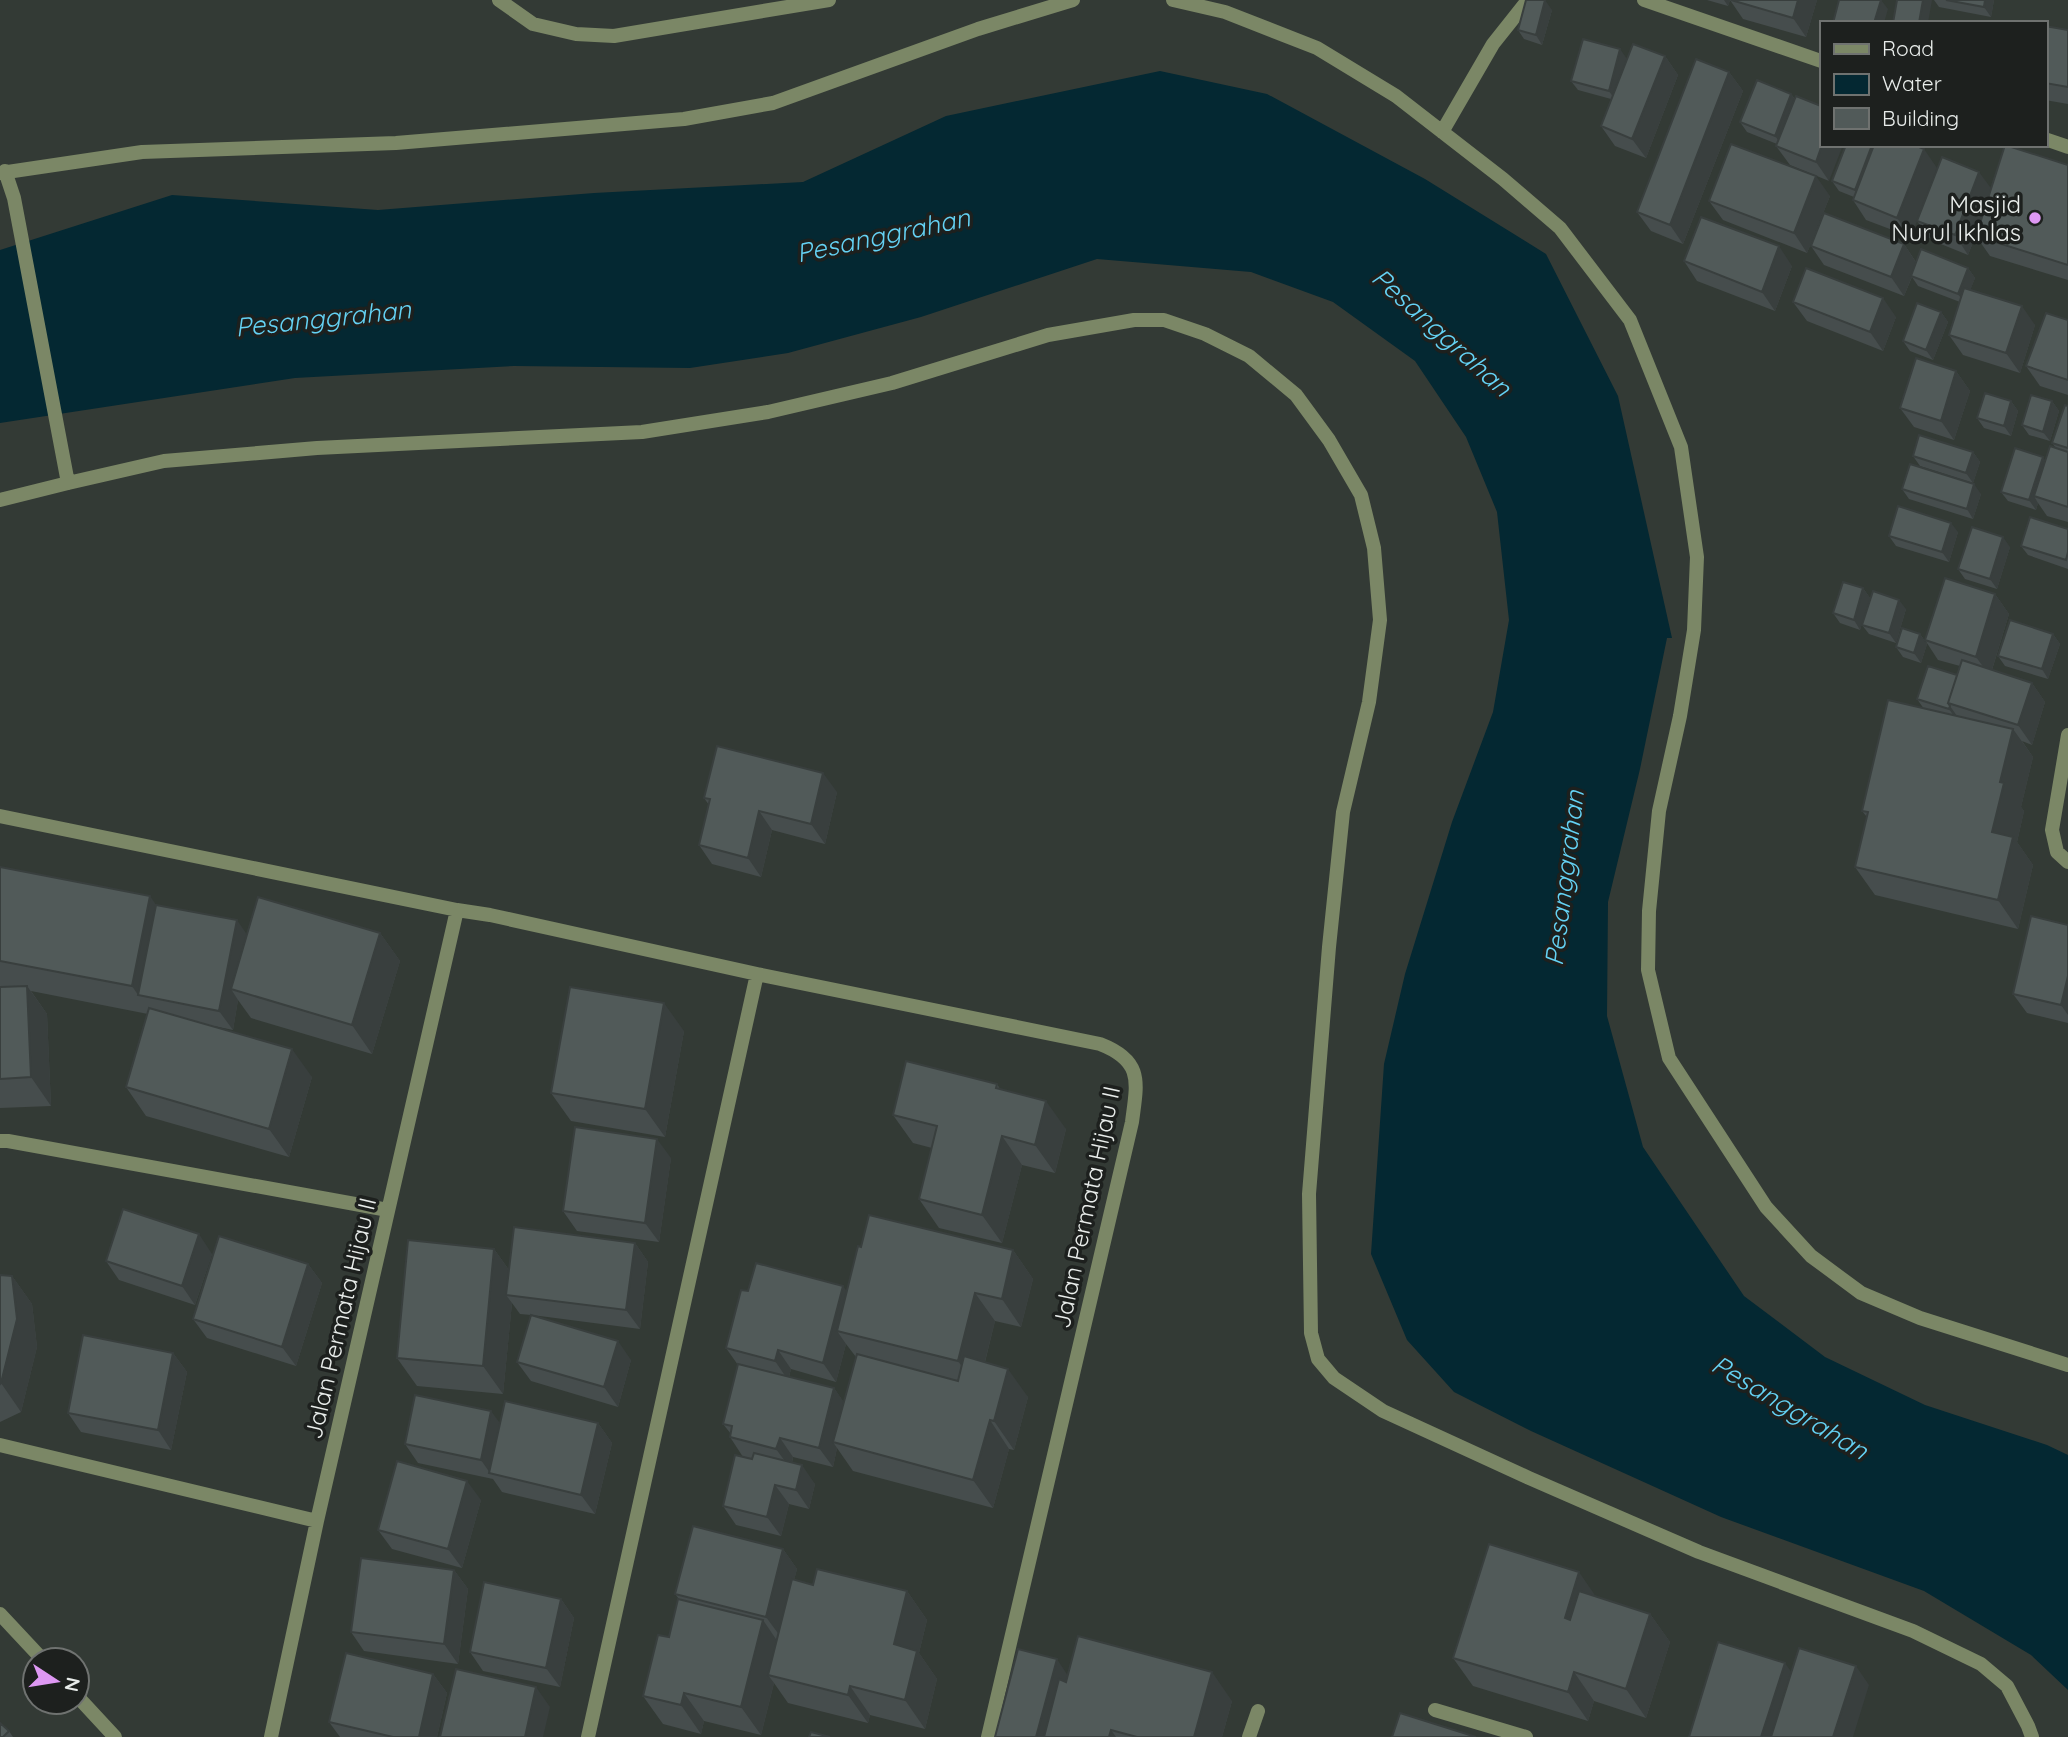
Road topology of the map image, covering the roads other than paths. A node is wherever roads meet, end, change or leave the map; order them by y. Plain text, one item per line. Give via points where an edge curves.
1 (499, 0) edge
2 (829, 0) edge
3 (1073, 0) edge
4 (1173, 0) edge
5 (1528, 0) edge
6 (1644, 0) edge
7 (1227, 6) edge
8 (1820, 61) edge
9 (1442, 132) junction
10 (2047, 140) edge
11 (2068, 147) edge
12 (3, 172) edge
13 (68, 482) junction
14 (0, 500) edge
15 (2068, 735) edge
16 (0, 816) edge
17 (2068, 862) edge
18 (457, 910) junction
19 (757, 974) junction
20 (0, 1141) edge
21 (388, 1210) junction
22 (2068, 1364) edge
23 (0, 1445) edge
24 (317, 1521) junction
25 (0, 1614) edge
26 (30, 1646) edge
27 (1434, 1710) dead end
28 (91, 1711) edge
29 (1258, 1712) dead end
30 (116, 1737) edge
31 (271, 1737) edge
32 (588, 1737) edge
33 (988, 1737) edge
34 (1249, 1737) edge
35 (1526, 1737) edge
36 (2032, 1737) edge

1 - 2 street via 533,24 576,34 614,36
3 - 12 street via 773,103 684,120 396,143 142,152
4 - 7 street
5 - 9 street via 1493,44
6 - 8 street
7 - 9 street via 1317,48 1396,96
9 - 22 street via 1568,238 1630,320 1681,447 1696,557 1694,630 1658,811 1649,911 1648,970 1669,1058 1766,1207 1811,1256 1861,1293 1920,1318
10 - 11 street
12 - 13 street via 14,198
13 - 14 street
13 - 36 street via 164,461 317,448 642,432 768,412 892,383 1048,335 1134,320 1164,320 1249,356 1296,395 1361,495 1374,548 1380,620 1369,702 1343,811 1329,947 1309,1194 1311,1333 1318,1359 1334,1378 1383,1411 1699,1552 1913,1632 1980,1664 2007,1686
15 - 17 street via 2052,830 2056,852
16 - 18 street, Jalan Permata Hijau II
18 - 19 street, Jalan Permata Hijau II
18 - 21 street, Jalan Permata Hijau II
19 - 32 street
19 - 33 street, Jalan Permata Hijau II via 1100,1044 1118,1051 1137,1081 1132,1122
20 - 21 street
21 - 24 street, Jalan Permata Hijau II
23 - 24 street
24 - 31 street, Jalan Permata Hijau II
25 - 26 street
27 - 35 street
28 - 30 street
29 - 34 street

